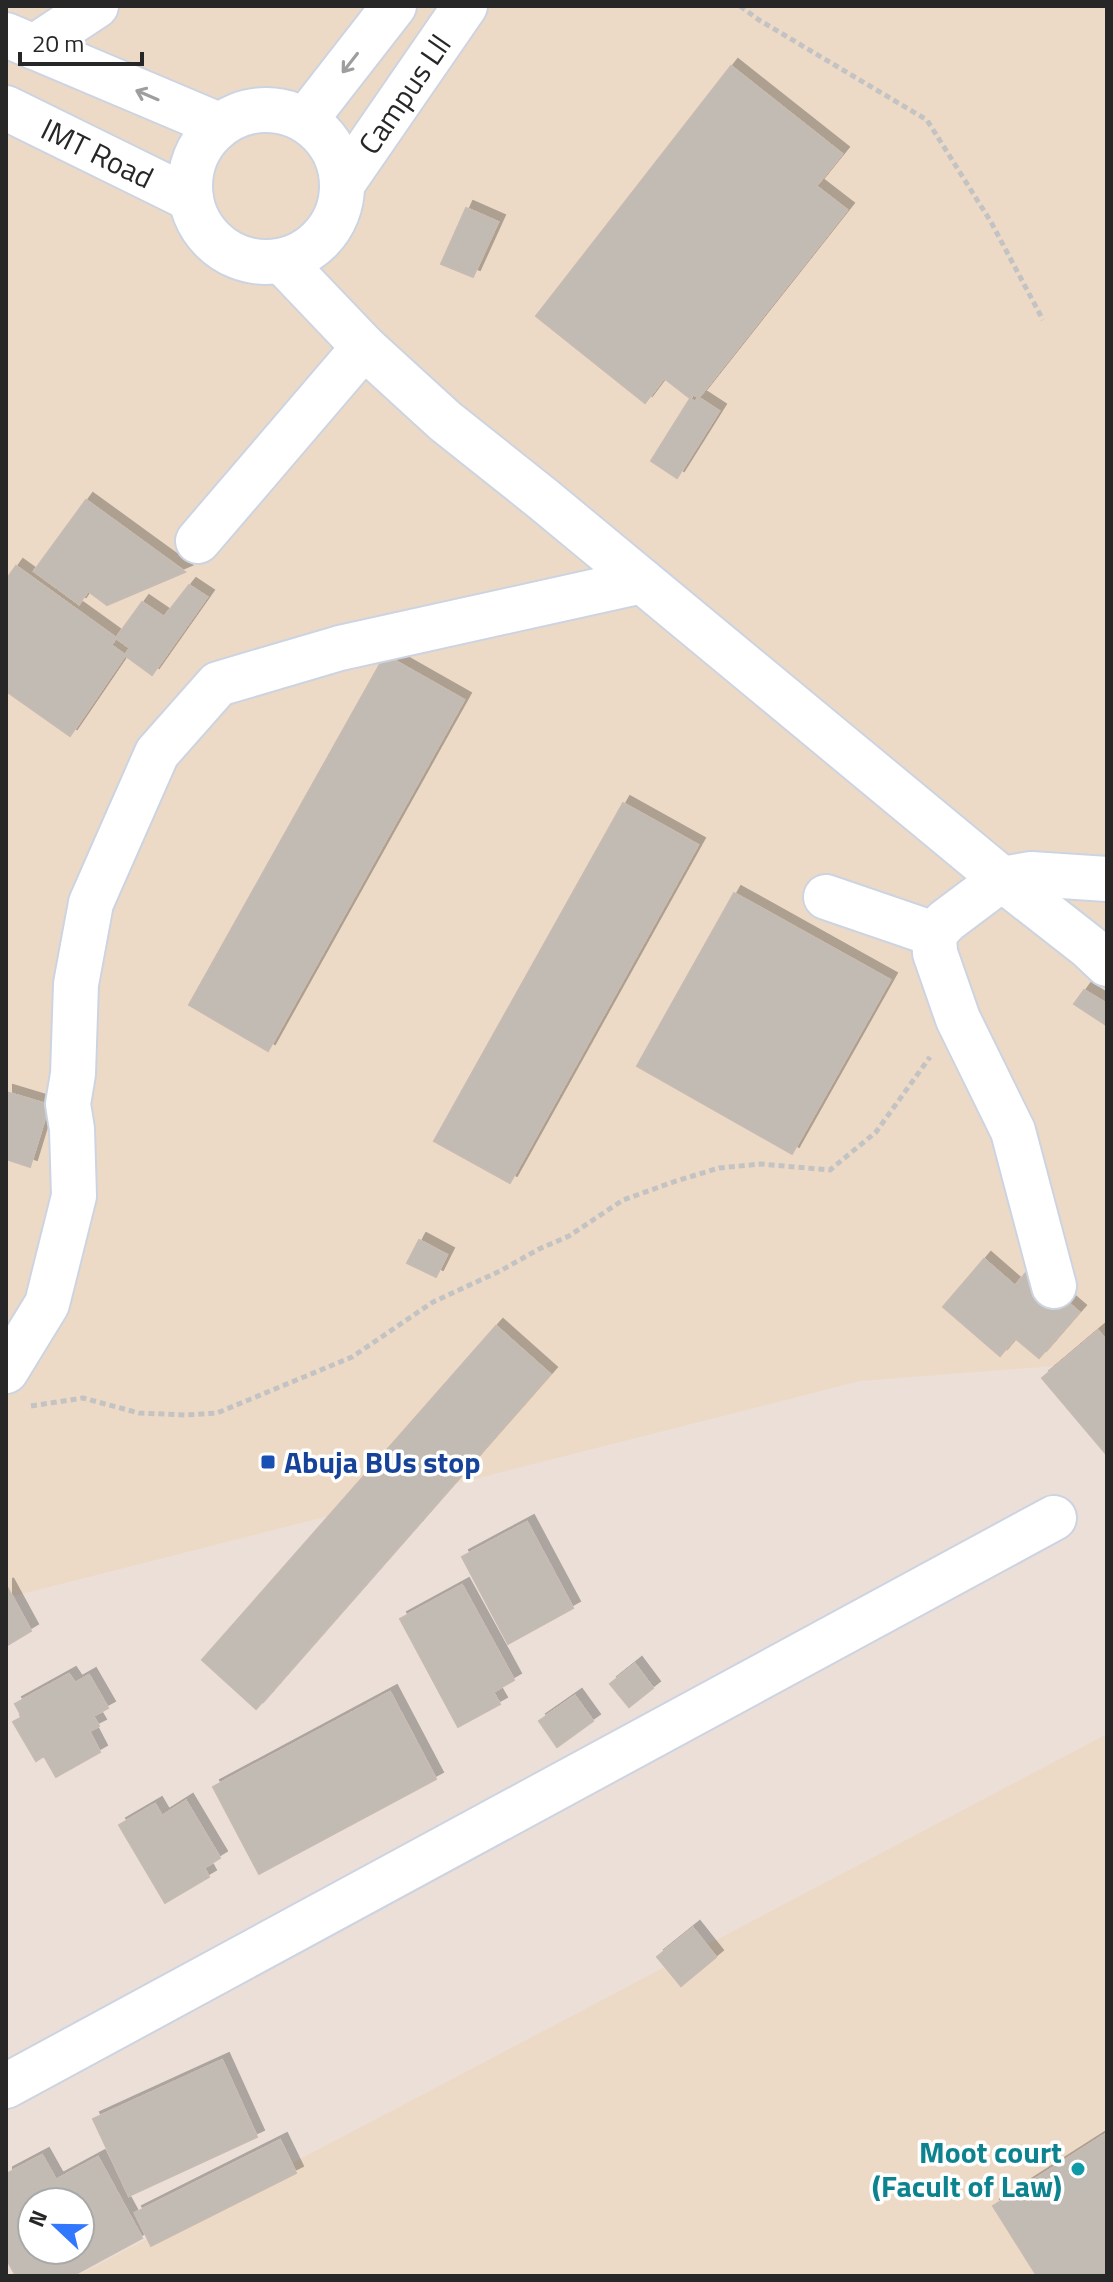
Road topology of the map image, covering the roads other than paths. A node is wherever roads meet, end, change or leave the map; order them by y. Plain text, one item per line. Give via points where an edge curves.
1 (96, 6) edge
2 (394, 6) edge
3 (465, 6) edge
4 (20, 41) edge
5 (6, 108) edge
6 (306, 119) junction
7 (219, 125) junction
8 (343, 183) junction
9 (191, 199) junction
10 (299, 266) junction
11 (364, 347) junction
12 (198, 541) dead end
13 (642, 581) junction
14 (1002, 879) junction
15 (1107, 879) edge
16 (826, 897) dead end
17 (934, 934) junction
18 (1107, 964) edge
19 (1054, 1286) dead end
20 (14, 1389) edge
21 (1054, 1518) dead end
22 (6, 2086) edge

1 - 4 street
2 -> 6 street
3 - 8 street, Campus Lll
7 -> 4 street
5 - 9 street, IMT Road
6 - 7 street via 277,109 246,111
6 - 8 street via 332,146
7 - 9 street via 201,146 191,171
8 - 10 street via 340,209
9 - 10 street via 201,228 223,250 252,262
10 - 11 street
11 - 12 street
11 - 13 street via 445,421
13 - 14 street
13 - 20 street via 340,648 218,684 157,753 91,903 76,984 68,1104 74,1196 47,1304
14 - 15 street via 1031,874
14 - 17 street
14 - 18 street
16 - 17 street
17 - 19 street via 935,953 958,1019 1013,1131
21 - 22 street

